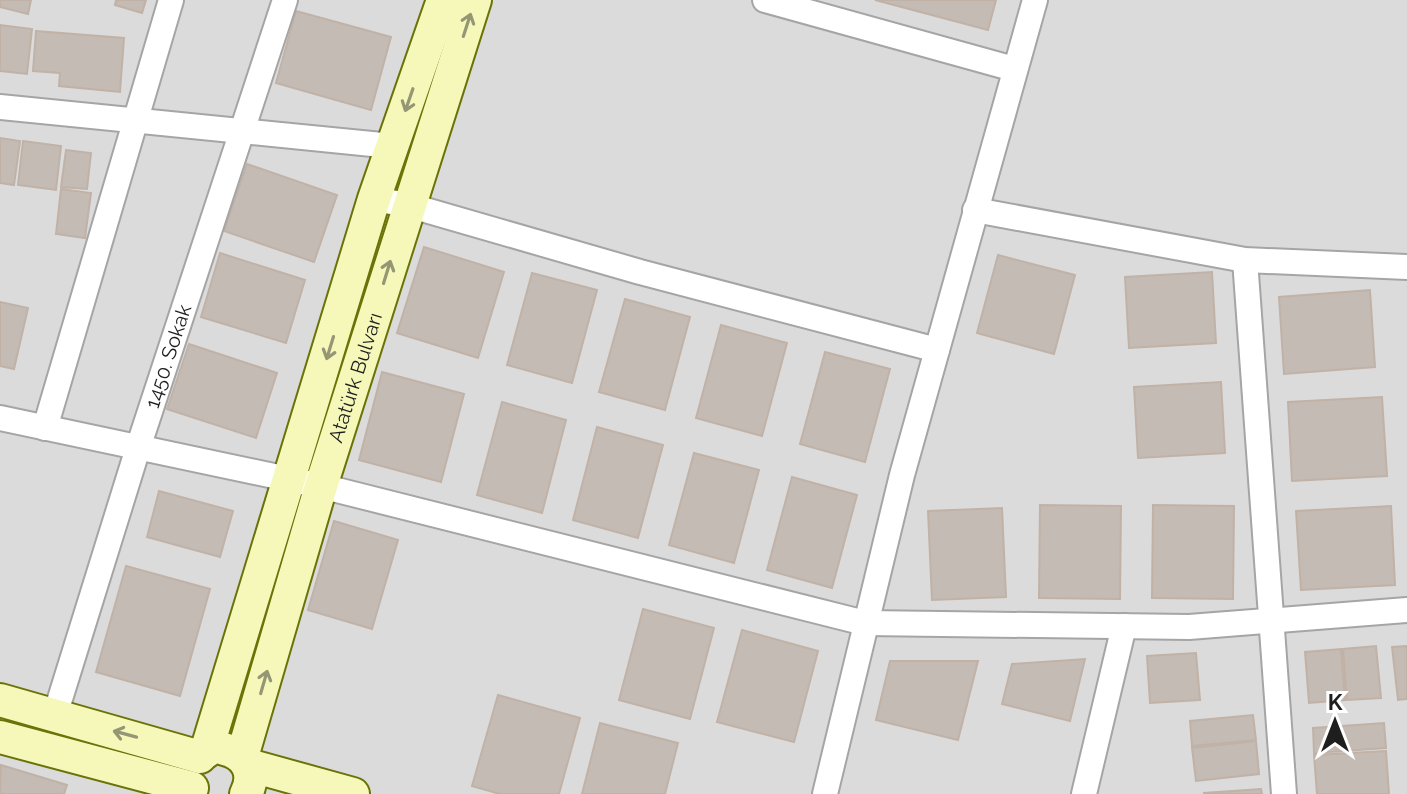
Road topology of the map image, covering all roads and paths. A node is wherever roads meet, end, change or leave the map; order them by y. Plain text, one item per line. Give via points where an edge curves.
1 (171, 0) edge
2 (285, 0) edge
3 (443, 0) edge
4 (475, 0) edge
5 (765, 0) edge
6 (1035, 0) edge
7 (1014, 69) junction
8 (0, 107) edge
9 (137, 121) junction
10 (243, 131) junction
11 (392, 146) junction
12 (374, 199) junction
13 (408, 205) junction
14 (975, 210) junction
15 (1245, 260) junction
16 (1407, 267) edge
17 (937, 350) junction
18 (0, 418) edge
19 (45, 428) junction
20 (138, 448) junction
21 (289, 481) junction
22 (321, 486) junction
23 (1407, 610) edge
24 (1269, 621) junction
25 (865, 623) junction
26 (1124, 626) junction
27 (0, 700) edge
28 (55, 715) junction
29 (0, 737) edge
30 (203, 754) junction
31 (245, 772) edge
32 (194, 791) edge
33 (353, 794) edge
34 (825, 794) edge
35 (1084, 794) edge
36 (1284, 794) edge

1 - 9 street
2 - 10 street, 1450. Sokak
3 -> 11 main road, Atatürk Bulvarı
13 -> 4 main road, Atatürk Bulvarı
5 - 7 street
6 - 7 street
7 - 14 street
8 - 9 street
9 - 10 street
9 - 19 street
10 - 11 street
10 - 20 street, 1450. Sokak
11 - 12 main road, Atatürk Bulvarı
12 - 13 street
12 -> 21 main road, Atatürk Bulvarı
13 - 17 street
22 -> 13 main road, Atatürk Bulvarı
14 - 15 street
14 - 17 street
15 - 16 street
15 - 24 street
17 - 25 street
18 - 19 street
19 - 20 street
20 - 21 street
20 - 28 street, 1450. Sokak
21 - 22 street
21 - 30 main road, Atatürk Bulvarı
22 - 25 street
31 -> 22 main road, Atatürk Bulvarı
23 - 24 street
24 - 26 street
24 - 36 street
25 - 26 street
25 - 34 street
26 - 35 street
27 - 28 main road
30 -> 28 main road
29 - 32 main road
30 - 31 main road via 225,749
30 - 32 main road, Atatürk Bulvarı via 192,771
31 - 33 main road

